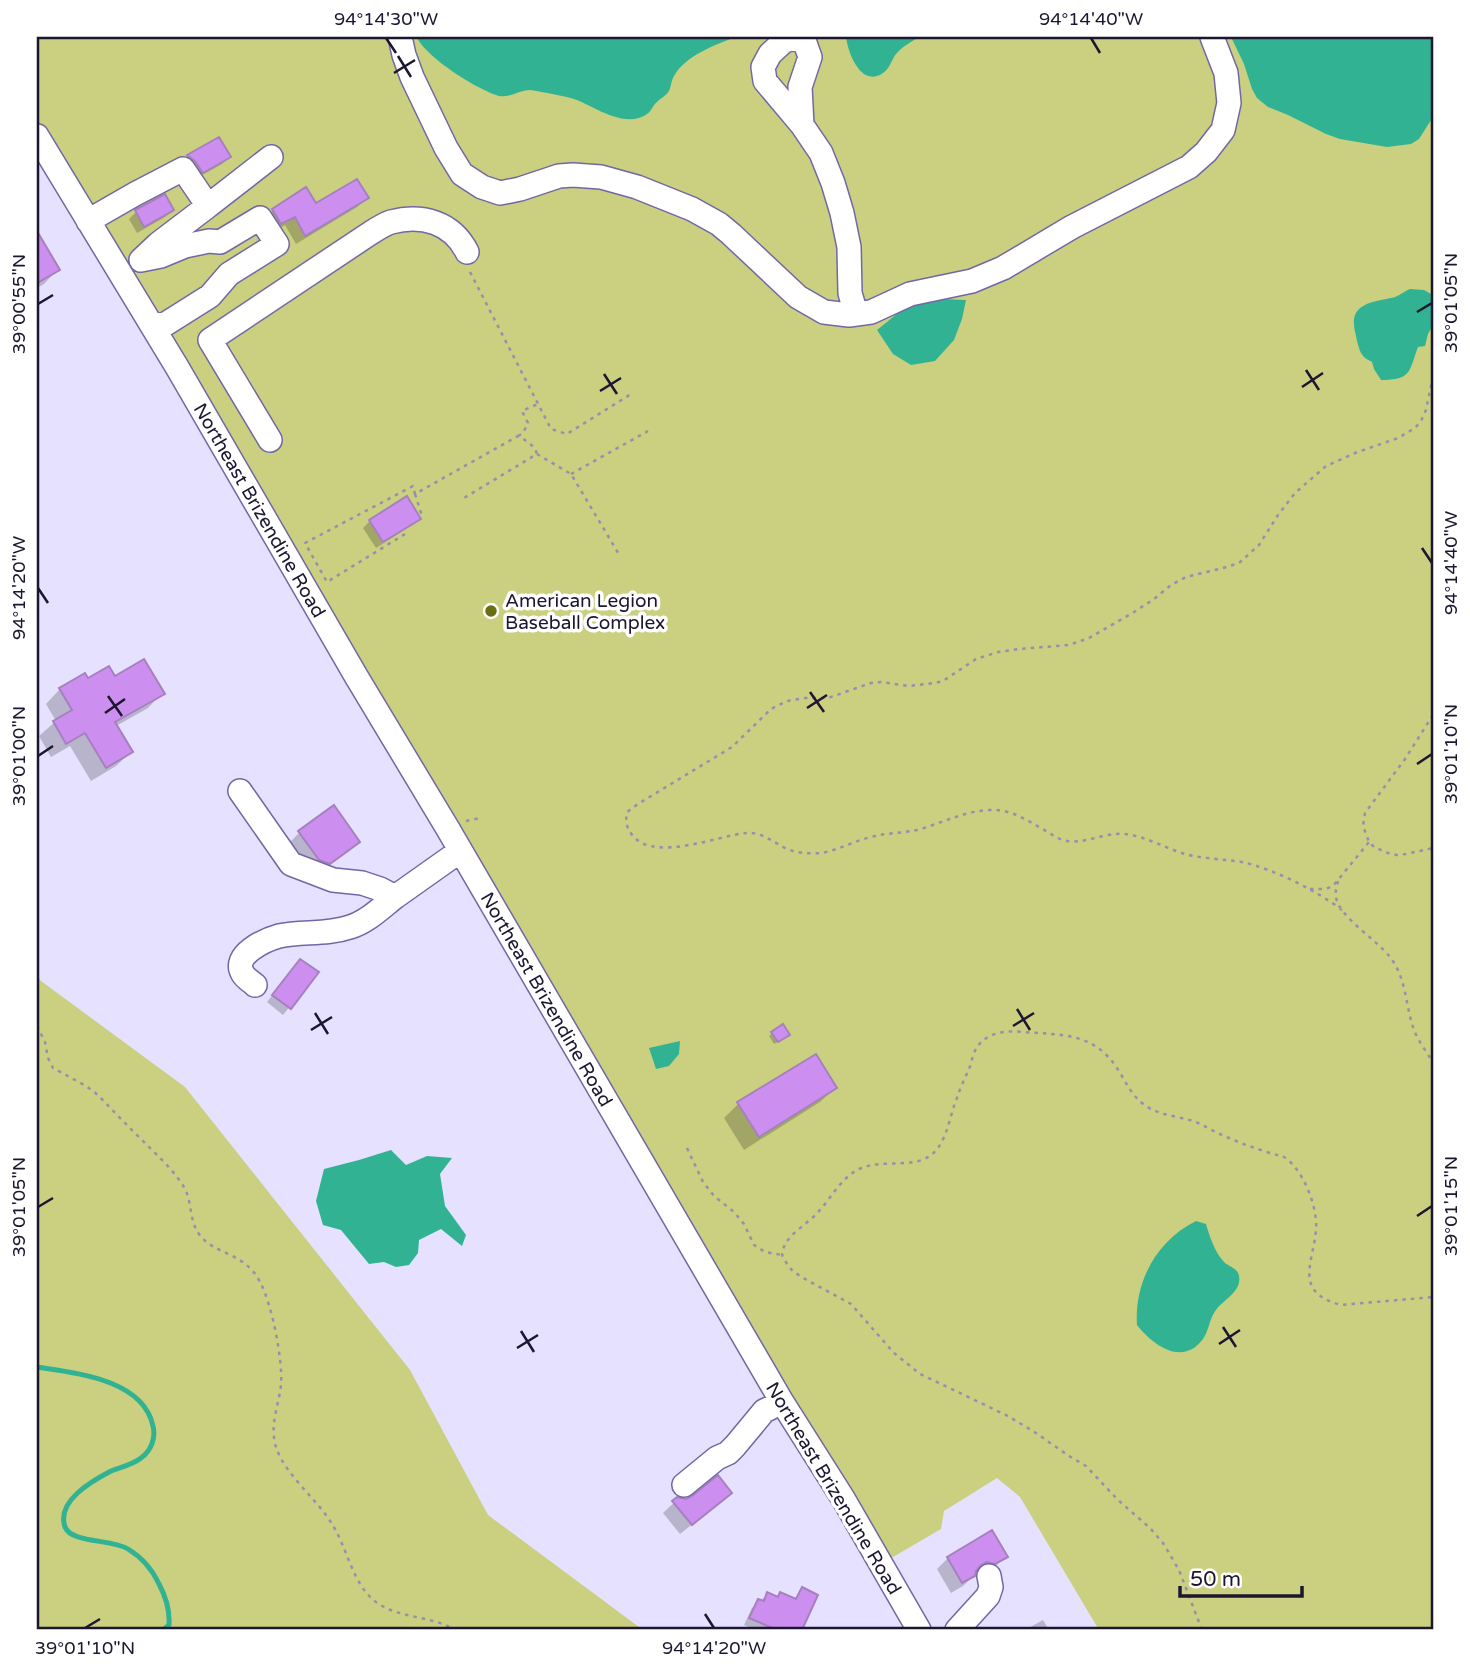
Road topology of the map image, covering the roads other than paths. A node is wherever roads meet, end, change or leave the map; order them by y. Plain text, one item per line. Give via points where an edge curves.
1 (400, 37) edge
2 (1212, 37) edge
3 (802, 125) dead end
4 (40, 150) edge
5 (271, 157) dead end
6 (208, 206) junction
7 (88, 221) junction
8 (209, 241) junction
9 (467, 252) road end
10 (141, 260) junction
11 (120, 272) junction
12 (229, 274) junction
13 (856, 314) junction
14 (151, 323) junction
15 (270, 440) dead end
16 (240, 791) dead end
17 (460, 850) junction
18 (395, 897) junction
19 (255, 985) dead end
20 (782, 1402) junction
21 (684, 1485) dead end
22 (989, 1576) dead end
23 (919, 1630) edge
24 (957, 1630) edge

1 - 13 street via 412,77 446,148 462,174 482,187 500,192 573,175 628,184 719,225 810,305 824,312
2 - 13 street via 1226,73 1229,103 1223,130 1189,167 1003,268
3 - 13 street via 821,153 842,213
4 - 7 street, Northeast Brizendine Road
5 - 6 street
6 - 7 street via 183,169
6 - 10 street
7 - 11 street, Northeast Brizendine Road
8 - 10 street
8 - 12 street
8 - 12 street via 220,242 260,218 277,244
9 - 15 street via 444,226 425,220 389,223 210,340
10 - 11 street
11 - 14 street, Northeast Brizendine Road
12 - 14 street via 210,296 164,325
14 - 17 street, Northeast Brizendine Road
16 - 18 street via 291,864
17 - 18 street
17 - 20 street, Northeast Brizendine Road
18 - 19 street via 351,927 279,936 251,949 240,966
20 - 21 street via 764,1411 728,1453
20 - 23 street, Northeast Brizendine Road
22 - 24 street via 988,1596

